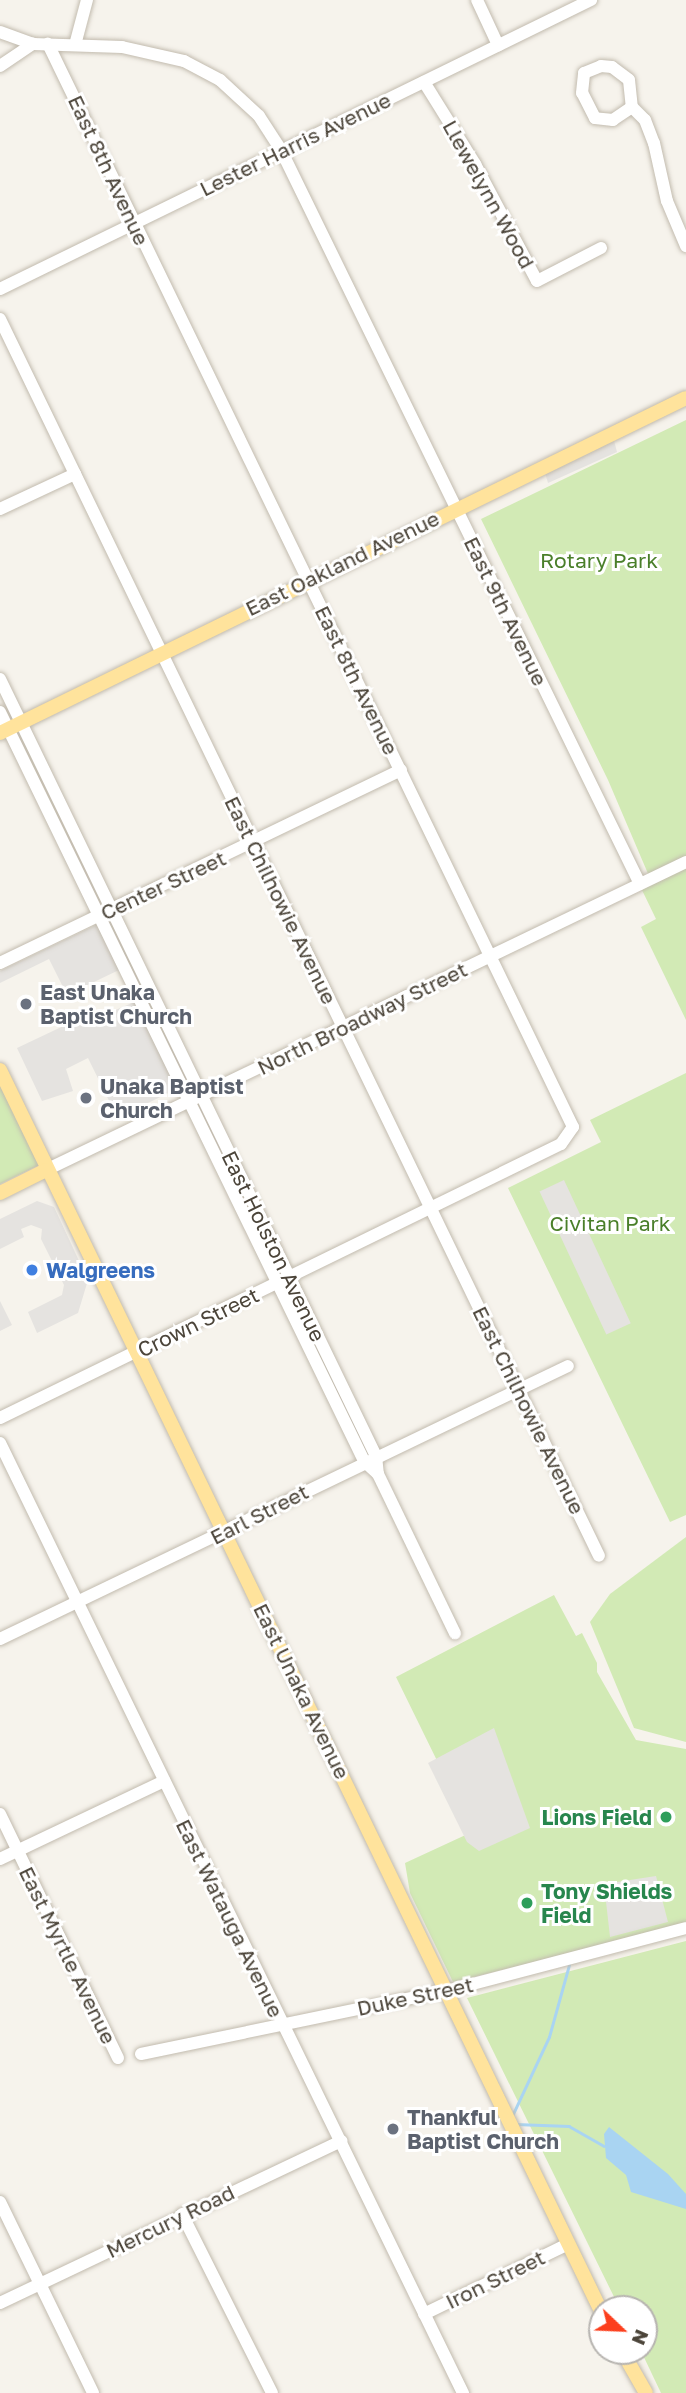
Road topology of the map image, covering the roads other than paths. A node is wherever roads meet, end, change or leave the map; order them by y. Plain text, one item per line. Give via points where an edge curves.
1 (87, 0) edge
2 (477, 0) edge
3 (591, 0) edge
4 (0, 32) edge
5 (33, 44) junction
6 (48, 44) junction
7 (499, 44) junction
8 (75, 45) junction
9 (0, 66) edge
10 (424, 82) junction
11 (632, 107) junction
12 (281, 150) junction
13 (134, 223) junction
14 (686, 246) edge
15 (601, 248) dead end
16 (0, 289) edge
17 (0, 319) edge
18 (686, 398) edge
19 (75, 474) junction
20 (455, 508) junction
21 (0, 509) edge
22 (308, 581) junction
23 (160, 652) junction
24 (0, 679) edge
25 (0, 712) edge
26 (10, 729) edge
27 (401, 770) junction
28 (253, 842) junction
29 (686, 862) edge
30 (640, 884) junction
31 (107, 913) junction
32 (493, 956) junction
33 (0, 963) edge
34 (343, 1028) junction
35 (0, 1070) edge
36 (196, 1098) junction
37 (573, 1127) joint
38 (46, 1170) junction
39 (0, 1193) edge
40 (432, 1208) junction
41 (284, 1281) junction
42 (135, 1353) junction
43 (568, 1366) dead end
44 (517, 1387) junction
45 (0, 1418) edge
46 (0, 1443) edge
47 (376, 1455) junction
48 (364, 1461) junction
49 (378, 1474) junction
50 (225, 1532) junction
51 (599, 1556) dead end
52 (76, 1602) junction
53 (455, 1633) dead end
54 (0, 1639) edge
55 (164, 1781) junction
56 (0, 1814) edge
57 (18, 1850) junction
58 (0, 1859) edge
59 (686, 1928) edge
60 (446, 1991) junction
61 (281, 2024) junction
62 (141, 2054) dead end
63 (117, 2058) dead end
64 (341, 2141) junction
65 (0, 2202) edge
66 (181, 2214) junction
67 (566, 2245) junction
68 (40, 2284) junction
69 (592, 2295) edge
70 (0, 2303) edge
71 (424, 2314) junction
72 (630, 2365) edge
73 (93, 2393) edge
74 (272, 2393) edge
75 (463, 2393) edge
76 (646, 2393) edge

1 - 8 street
2 - 7 street
3 - 7 street, Lester Harris Avenue
4 - 5 street
5 - 6 street, East 9th Avenue
5 - 9 street
6 - 8 street, East 9th Avenue
6 - 13 street, East 8th Avenue
7 - 10 street, Lester Harris Avenue
8 - 12 street, East 9th Avenue via 145,50 205,71 248,104
10 - 12 street, Lester Harris Avenue
10 - 15 street, Llewelynn Wood via 475,164 537,281
11 - 11 street via 633,92 621,72 601,66 584,73 582,93 595,118 612,120
11 - 14 street via 649,131 667,201
12 - 13 street, Lester Harris Avenue
12 - 20 street, East 9th Avenue
13 - 16 street, Lester Harris Avenue
13 - 22 street, East 8th Avenue
17 - 19 street, East Chilhowie Avenue
18 - 20 main road, East Oakland Avenue
19 - 21 street
19 - 23 street, East Chilhowie Avenue
20 - 22 main road, East Oakland Avenue
20 - 30 street, East 9th Avenue
22 - 23 main road, East Oakland Avenue
22 - 27 street, East 8th Avenue
23 - 26 main road, East Oakland Avenue
23 - 28 street, East Chilhowie Avenue
24 - 26 street, East Holston Avenue
25 - 26 street, East Holston Avenue
26 - 31 street, East Holston Avenue
27 - 28 street, Center Street
27 - 32 street, East 8th Avenue
28 - 31 street, Center Street
28 - 34 street, East Chilhowie Avenue
29 - 30 street, North Broadway Street
30 - 32 street, North Broadway Street
31 - 33 street, Center Street
31 - 36 street, East Holston Avenue
32 - 34 street, North Broadway Street
32 - 37 street, East 8th Avenue
34 - 36 street, North Broadway Street
34 - 40 street, East Chilhowie Avenue
35 - 38 main road, East Unaka Avenue
36 - 38 street, North Broadway Street
36 - 41 street, East Holston Avenue
37 - 40 street, Crown Street via 561,1144
38 - 39 main road, North Broadway Street
38 - 42 main road, East Unaka Avenue
40 - 41 street, Crown Street
40 - 44 street, East Chilhowie Avenue
41 - 42 street, Crown Street
41 - 47 street, East Holston Avenue
41 - 48 street, East Holston Avenue
42 - 45 street, Crown Street
42 - 50 main road, East Unaka Avenue
43 - 44 street, Earl Street
44 - 47 street, Earl Street
44 - 51 street, East Chilhowie Avenue
46 - 52 street, East Watauga Avenue
47 - 48 street, Earl Street
47 - 49 street, East Holston Avenue
48 - 49 street, East Holston Avenue
48 - 50 street, Earl Street
49 - 53 street, East Holston Avenue
50 - 52 street, Earl Street
50 - 60 main road, East Unaka Avenue
52 - 54 street, Earl Street
52 - 55 street, East Watauga Avenue
55 - 57 street
55 - 61 street, East Watauga Avenue
56 - 57 street, East Myrtle Avenue
57 - 58 street
57 - 63 street, East Myrtle Avenue
59 - 60 street, Duke Street
60 - 61 street, Duke Street
60 - 67 main road, East Unaka Avenue
61 - 62 street, Duke Street
61 - 64 street, East Watauga Avenue
64 - 66 street, Mercury Road
64 - 71 street, East Watauga Avenue
65 - 68 street
66 - 68 street, Mercury Road
66 - 74 street
67 - 69 main road, East Unaka Avenue
67 - 71 street, Iron Street
68 - 70 street, Mercury Road
68 - 73 street
71 - 75 street, East Watauga Avenue
72 - 76 main road

